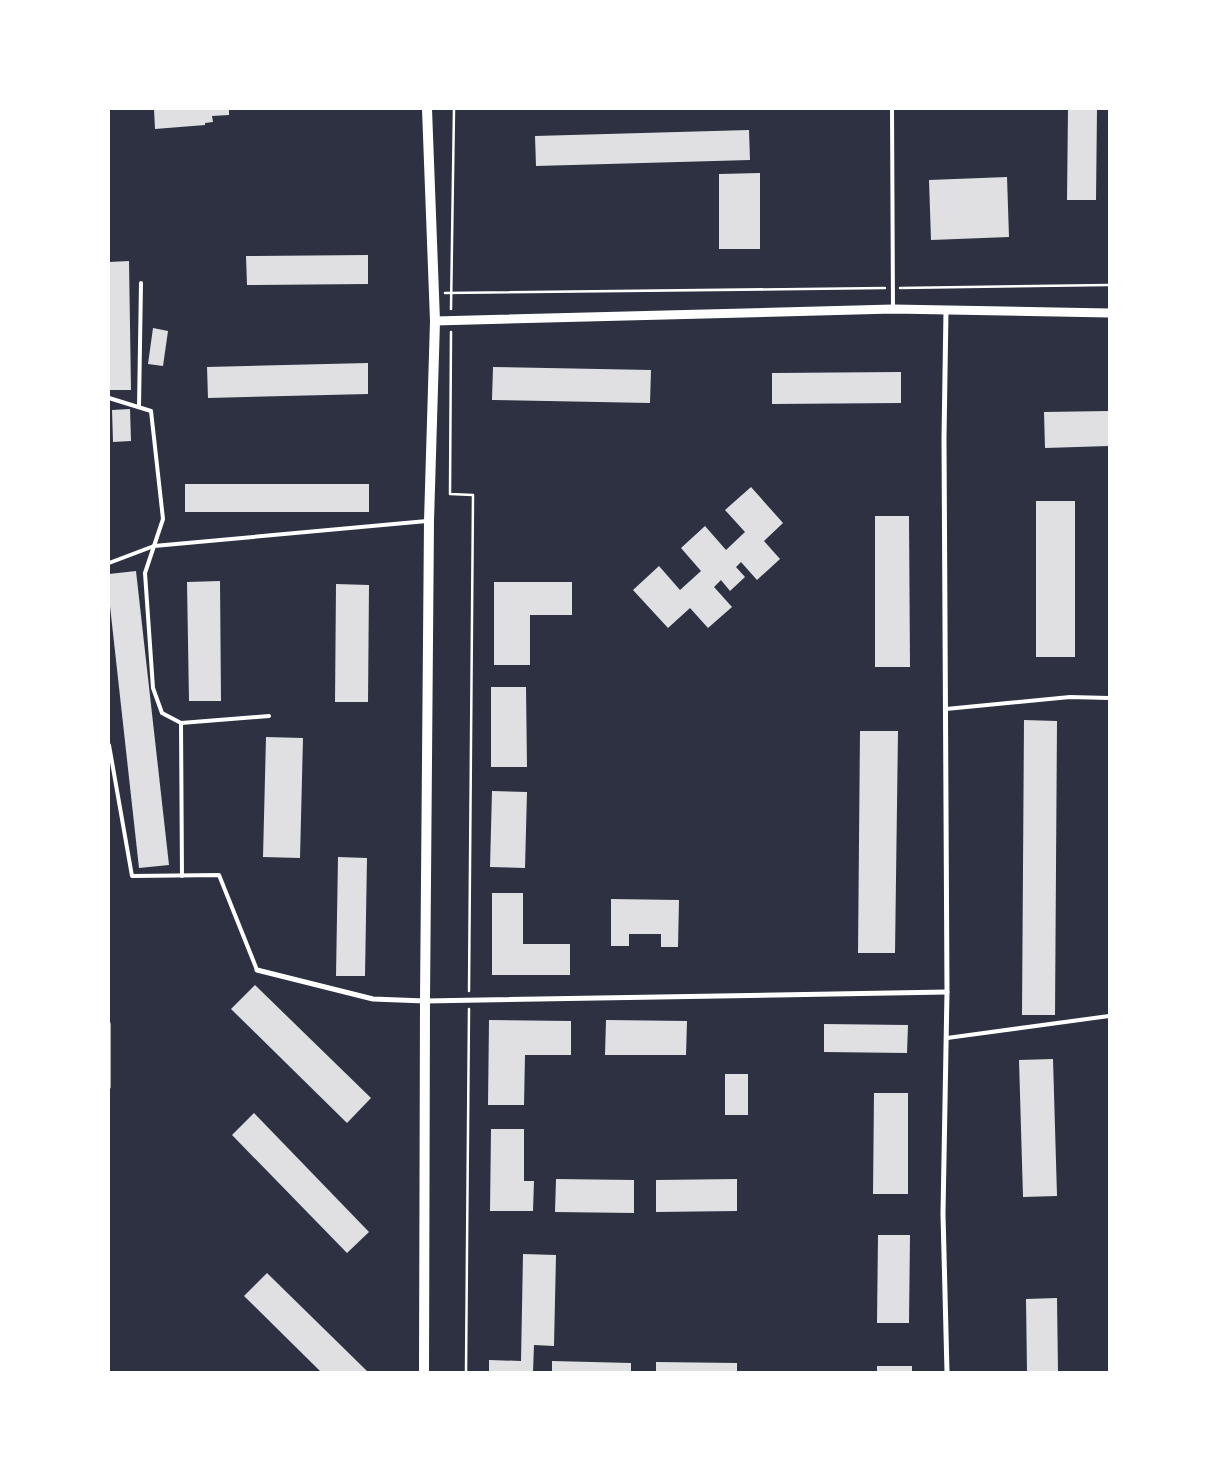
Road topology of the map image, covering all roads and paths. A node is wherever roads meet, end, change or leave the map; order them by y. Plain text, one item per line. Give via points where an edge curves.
1 (427, 109) edge
2 (454, 109) edge
3 (892, 109) edge
4 (141, 283) dead end
5 (1109, 285) edge
6 (893, 288) junction
7 (451, 293) junction
8 (434, 294) junction
9 (893, 309) junction
10 (946, 310) junction
11 (1109, 313) edge
12 (451, 320) junction
13 (435, 321) junction
14 (109, 398) edge
15 (139, 407) junction
16 (429, 521) junction
17 (154, 546) junction
18 (109, 563) edge
19 (1109, 698) edge
20 (946, 709) junction
21 (269, 716) dead end
22 (181, 723) junction
23 (109, 745) edge
24 (182, 876) junction
25 (257, 970) joint
26 (947, 992) junction
27 (469, 1000) junction
28 (425, 1001) junction
29 (1109, 1016) edge
30 (947, 1038) junction
31 (424, 1372) edge
32 (466, 1372) edge
33 (947, 1372) edge

1 - 8 main road
2 - 7 path
3 - 6 lane
4 - 15 lane
5 - 6 path
6 - 7 path
6 - 9 lane
7 - 8 path
7 - 12 path
8 - 13 main road
9 - 10 street
9 - 12 street
10 - 11 street
10 - 20 street
12 - 13 street
12 - 27 path via 450,494 473,495
13 - 16 main road
14 - 15 lane
15 - 17 lane via 151,411 163,519
16 - 17 lane
16 - 28 main road
17 - 18 lane
17 - 22 lane via 146,573 153,688 162,714
19 - 20 lane via 1070,697
20 - 26 street
21 - 22 lane
22 - 24 lane
23 - 24 lane via 132,876
24 - 25 lane via 220,875
25 - 28 street via 374,998
26 - 27 street
26 - 30 street
27 - 28 street
27 - 32 path
28 - 31 main road
29 - 30 lane
30 - 33 street via 943,1214

